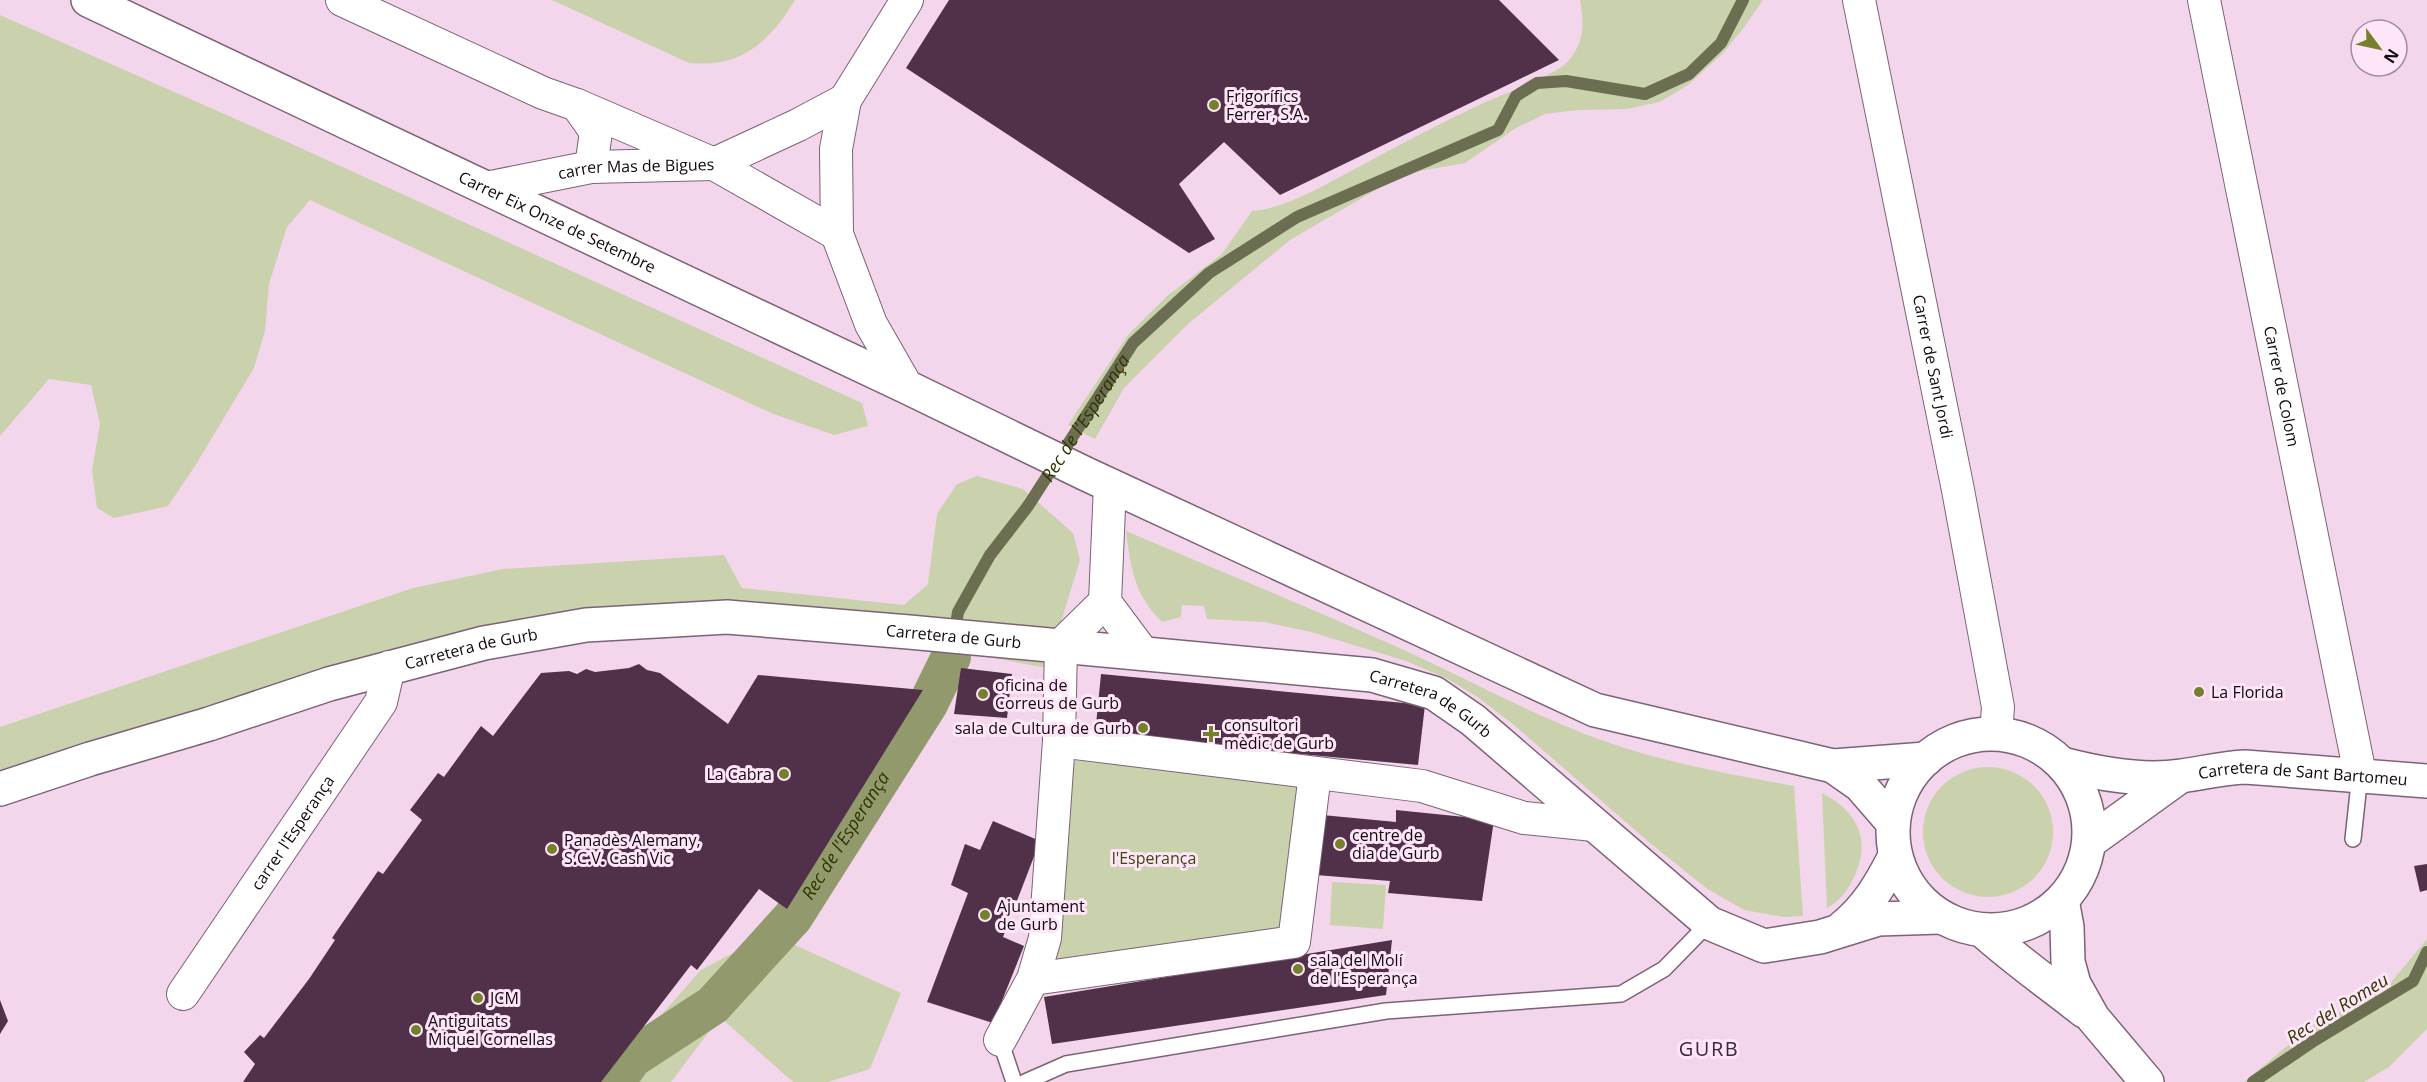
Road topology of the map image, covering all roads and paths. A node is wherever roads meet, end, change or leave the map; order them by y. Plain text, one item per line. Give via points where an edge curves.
1 (88, 0) edge
2 (342, 0) edge
3 (907, 0) edge
4 (1859, 0) edge
5 (2204, 0) edge
6 (845, 100) junction
7 (577, 105) junction
8 (714, 164) junction
9 (591, 167) junction
10 (486, 188) junction
11 (837, 234) junction
12 (907, 387) junction
13 (1098, 480) junction
14 (1105, 602) junction
15 (1061, 645) junction
16 (1143, 653) junction
17 (389, 667) junction
18 (1996, 734) junction
19 (1059, 741) junction
20 (1926, 759) junction
21 (2062, 764) junction
22 (1833, 766) junction
23 (1315, 774) junction
24 (2360, 774) junction
25 (2180, 777) junction
26 (2427, 781) edge
27 (0, 789) edge
28 (1893, 823) junction
29 (1594, 825) junction
30 (2353, 839) dead end
31 (2089, 842) junction
32 (1895, 856) junction
33 (2062, 900) junction
34 (1940, 917) junction
35 (1709, 923) junction
36 (1982, 930) junction
37 (1838, 931) junction
38 (1033, 979) junction
39 (183, 994) dead end
40 (2092, 1018) junction
41 (1000, 1040) joint
42 (1014, 1082) edge
43 (1025, 1082) edge
44 (2146, 1082) edge

1 - 10 street, Carrer Eix Onze de Setembre
2 - 7 street
3 - 6 street
4 - 18 street, Carrer de Sant Jordi via 1962,512 1998,706
5 - 24 street, Carrer de Colom
6 - 8 street, carrer Mas de Bigues
6 - 11 street via 836,148
7 - 8 street
7 - 9 street via 596,132
8 - 9 street, carrer Mas de Bigues
8 - 11 street
9 - 10 street, carrer Mas de Bigues
10 - 12 street, Carrer Eix Onze de Setembre
11 - 12 street via 871,324
12 - 13 street, Carrer Eix Onze de Setembre
13 - 14 street
13 - 22 street, Carrer Eix Onze de Setembre via 1595,710
14 - 15 street
14 - 16 street
15 - 16 street, Carretera de Gurb
15 - 17 street, Carretera de Gurb via 727,617 586,625
15 - 19 street
16 - 29 street, Carretera de Gurb via 1372,675 1434,693 1473,720
17 - 27 street, Carretera de Gurb
17 - 39 street, carrer l'Esperança via 381,702
18 - 20 street via 1959,740
18 - 21 street via 2025,740
19 - 23 street
19 - 38 street via 1045,938
20 - 22 street
20 - 28 street via 1903,788
21 - 25 street, Carretera de Sant Bartomeu via 2121,776
21 - 31 street via 2086,806
22 - 28 street via 1860,785
23 - 29 street via 1422,786 1524,818
23 - 38 street via 1294,942
24 - 25 street, Carretera de Sant Bartomeu via 2245,767
24 - 26 street, Carretera de Sant Bartomeu
24 - 30 lane
25 - 31 street, Carretera de Sant Bartomeu
28 - 32 street
29 - 35 street, Carretera de Gurb
31 - 33 street via 2080,873
32 - 34 street via 1915,895
32 - 37 street, Carretera de Gurb via 1860,914
33 - 36 street via 2046,914 2025,924 2004,930
33 - 40 street via 2068,962 2074,984
34 - 36 street
34 - 37 street, Carretera de Gurb via 1878,919
35 - 37 street, Carretera de Gurb via 1764,946
35 - 43 lane via 1664,969 1621,994 1386,1011 1066,1064
36 - 40 street
38 - 41 street
40 - 44 street
41 - 42 lane

